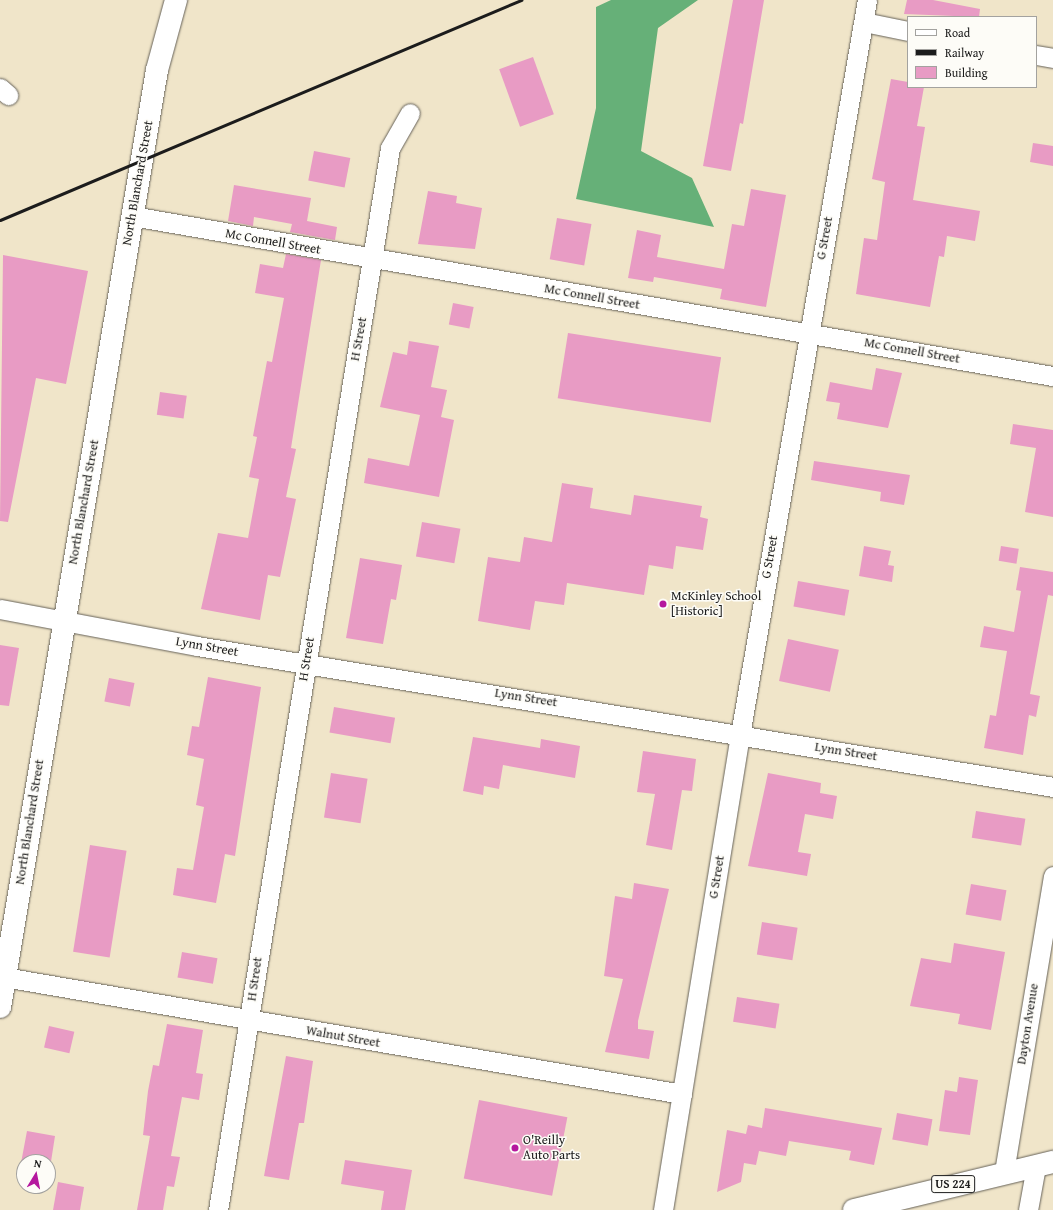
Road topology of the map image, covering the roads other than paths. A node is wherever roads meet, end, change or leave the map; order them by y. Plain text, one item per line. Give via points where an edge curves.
1 (176, 0) edge
2 (867, 0) edge
3 (864, 22) junction
4 (907, 31) edge
5 (1037, 55) edge
6 (1053, 58) edge
7 (410, 113) dead end
8 (132, 216) junction
9 (372, 260) junction
10 (808, 334) junction
11 (1053, 376) edge
12 (0, 609) edge
13 (64, 621) junction
14 (307, 664) junction
15 (740, 734) junction
16 (1053, 787) edge
17 (1053, 876) edge
18 (4, 977) junction
19 (0, 1007) edge
20 (250, 1021) junction
21 (682, 1094) junction
22 (1045, 1164) edge
23 (1004, 1172) junction
24 (218, 1210) edge
25 (663, 1210) edge
26 (854, 1210) edge
27 (1028, 1210) edge

1 - 8 main road, North Blanchard Street via 157,70
2 - 3 street, G Street
3 - 4 street
3 - 10 street, G Street
5 - 6 street
7 - 9 street, H Street via 390,148
8 - 9 street, Mc Connell Street
8 - 13 main road, North Blanchard Street
9 - 10 street, Mc Connell Street
9 - 14 street, H Street
10 - 11 street, Mc Connell Street
10 - 15 street, G Street
12 - 13 street, Lynn Street
13 - 14 street, Lynn Street
13 - 18 main road, North Blanchard Street
14 - 15 street, Lynn Street
14 - 20 street, H Street
15 - 16 street, Lynn Street
15 - 21 street, G Street
17 - 23 street, Dayton Avenue
18 - 19 main road, North Blanchard Street
18 - 20 street, Walnut Street
20 - 21 street, Walnut Street
20 - 24 street, H Street
21 - 25 street, G Street
22 - 23 main road, US 224
22 - 27 street
23 - 26 main road, US 224

